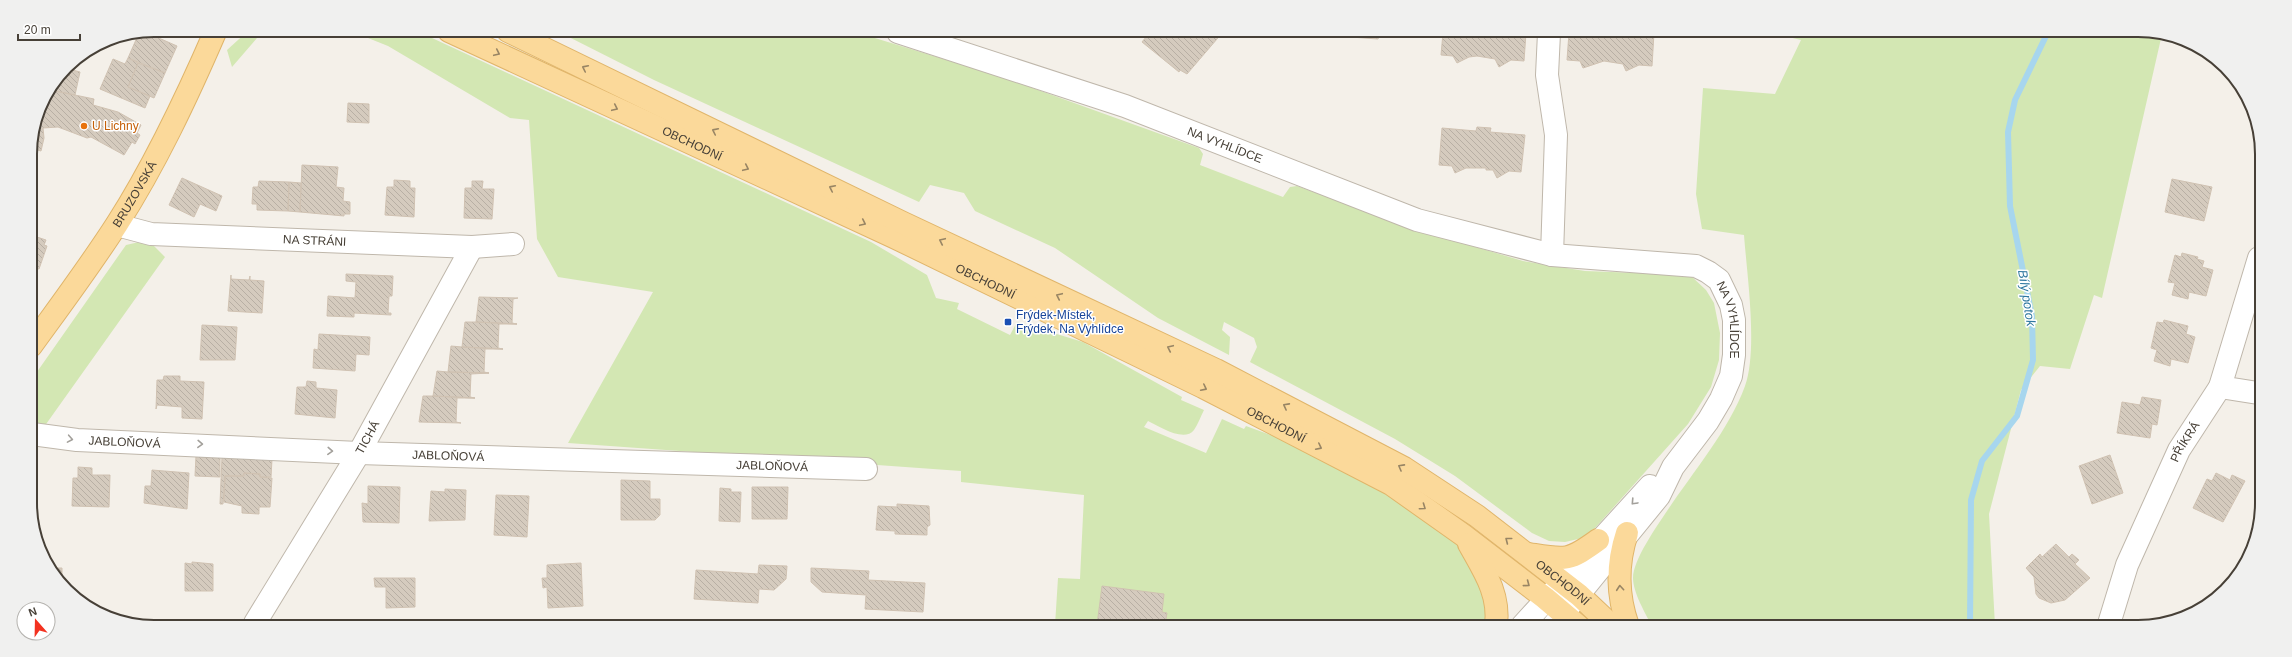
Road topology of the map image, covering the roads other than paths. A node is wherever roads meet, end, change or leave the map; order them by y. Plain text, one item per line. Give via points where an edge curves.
1 (462, 37) edge
2 (520, 37) edge
3 (913, 37) edge
4 (1549, 37) edge
5 (213, 38) edge
6 (117, 225) junction
7 (513, 244) dead end
8 (472, 247) junction
9 (1552, 256) junction
10 (2255, 271) edge
11 (37, 338) edge
12 (2220, 387) junction
13 (2255, 393) edge
14 (37, 435) edge
15 (359, 453) junction
16 (1673, 468) junction
17 (866, 469) dead end
18 (1627, 533) junction
19 (1463, 535) junction
20 (1598, 540) junction
21 (1525, 553) junction
22 (1561, 581) junction
23 (1579, 595) junction
24 (1545, 598) junction
25 (257, 620) edge
26 (1497, 620) edge
27 (1527, 620) edge
28 (1563, 620) edge
29 (1566, 620) edge
30 (1606, 620) edge
31 (1627, 620) edge
32 (2110, 620) edge

1 -> 19 main road, OBCHODNÍ via 894,237 1203,387 1391,484
21 -> 2 main road, OBCHODNÍ via 1477,516 1404,468 1216,370
3 - 9 street, NA VYHLÍDCE via 1125,106 1417,220
4 - 9 street via 1547,75 1556,135
5 - 6 main road, BRUZOVSKÁ via 156,157
6 - 8 street, NA STRÁNI via 151,234
6 - 11 main road, BRUZOVSKÁ
7 - 8 street, NA STRÁNI
8 - 15 street, TICHÁ
9 - 16 street, NA VYHLÍDCE via 1696,266 1719,280 1726,292 1734,320 1731,376 1708,421
10 - 12 street, PŘÍKRÁ
12 - 13 street
12 - 32 street, PŘÍKRÁ via 2176,457 2127,565
14 -> 15 street, JABLOŇOVÁ via 77,440
15 - 17 street, JABLOŇOVÁ
15 - 25 street, TICHÁ
16 - 18 street, NA VYHLÍDCE via 1658,496
16 -> 20 street, NA VYHLÍDCE via 1645,490
18 - 23 street, NA VYHLÍDCE
31 -> 18 main road via 1620,591 1619,567
19 -> 24 main road, OBCHODNÍ
19 - 26 main road via 1486,573 1495,594
20 - 21 main road via 1579,554 1561,560
20 - 22 street, NA VYHLÍDCE
21 - 22 main road, OBCHODNÍ
22 - 23 main road, OBCHODNÍ
22 - 24 street, NA VYHLÍDCE
23 - 29 street, NA VYHLÍDCE
23 - 30 main road, OBCHODNÍ
24 - 27 street, NA VYHLÍDCE
24 - 28 main road, OBCHODNÍ

